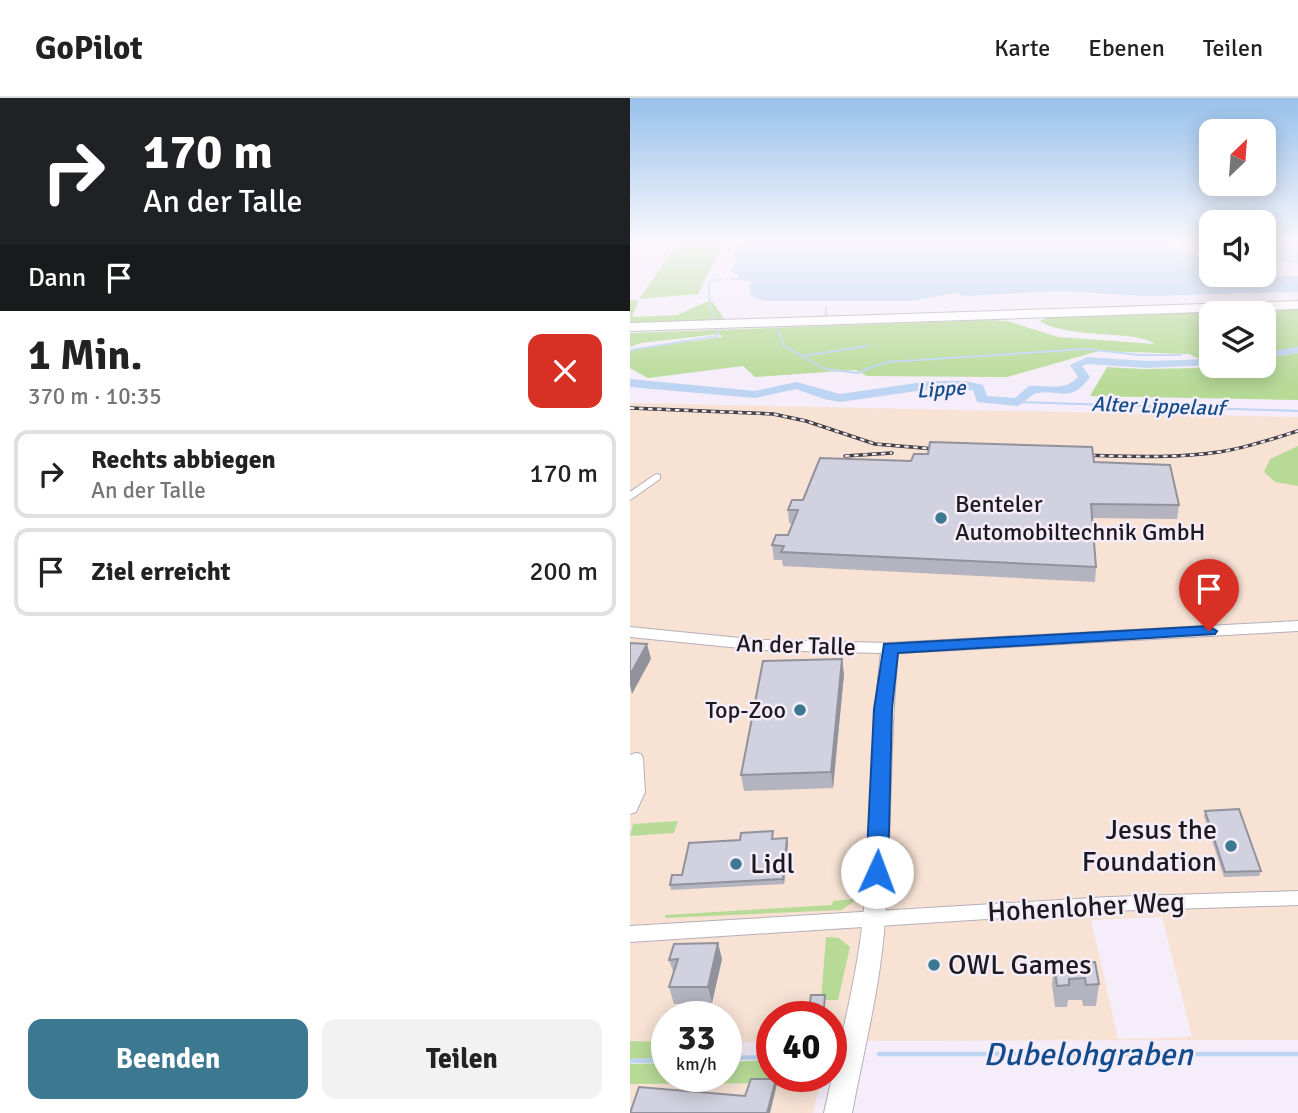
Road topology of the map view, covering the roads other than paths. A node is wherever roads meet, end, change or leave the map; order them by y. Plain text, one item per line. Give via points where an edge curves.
1 (1298, 305) edge
2 (630, 327) edge
3 (656, 477) dead end
4 (631, 494) edge
5 (1298, 626) edge
6 (630, 632) edge
7 (890, 648) junction
8 (636, 758) dead end
9 (630, 808) edge
10 (1298, 898) edge
11 (874, 920) junction
12 (630, 934) edge
13 (838, 1113) edge

1 - 2 highway
3 - 4 street
5 - 7 street, An der Talle
6 - 7 street, An der Talle via 760,645
7 - 11 street
8 - 9 street via 637,792
10 - 11 street, Hohenloher Weg
11 - 12 street
11 - 13 street

